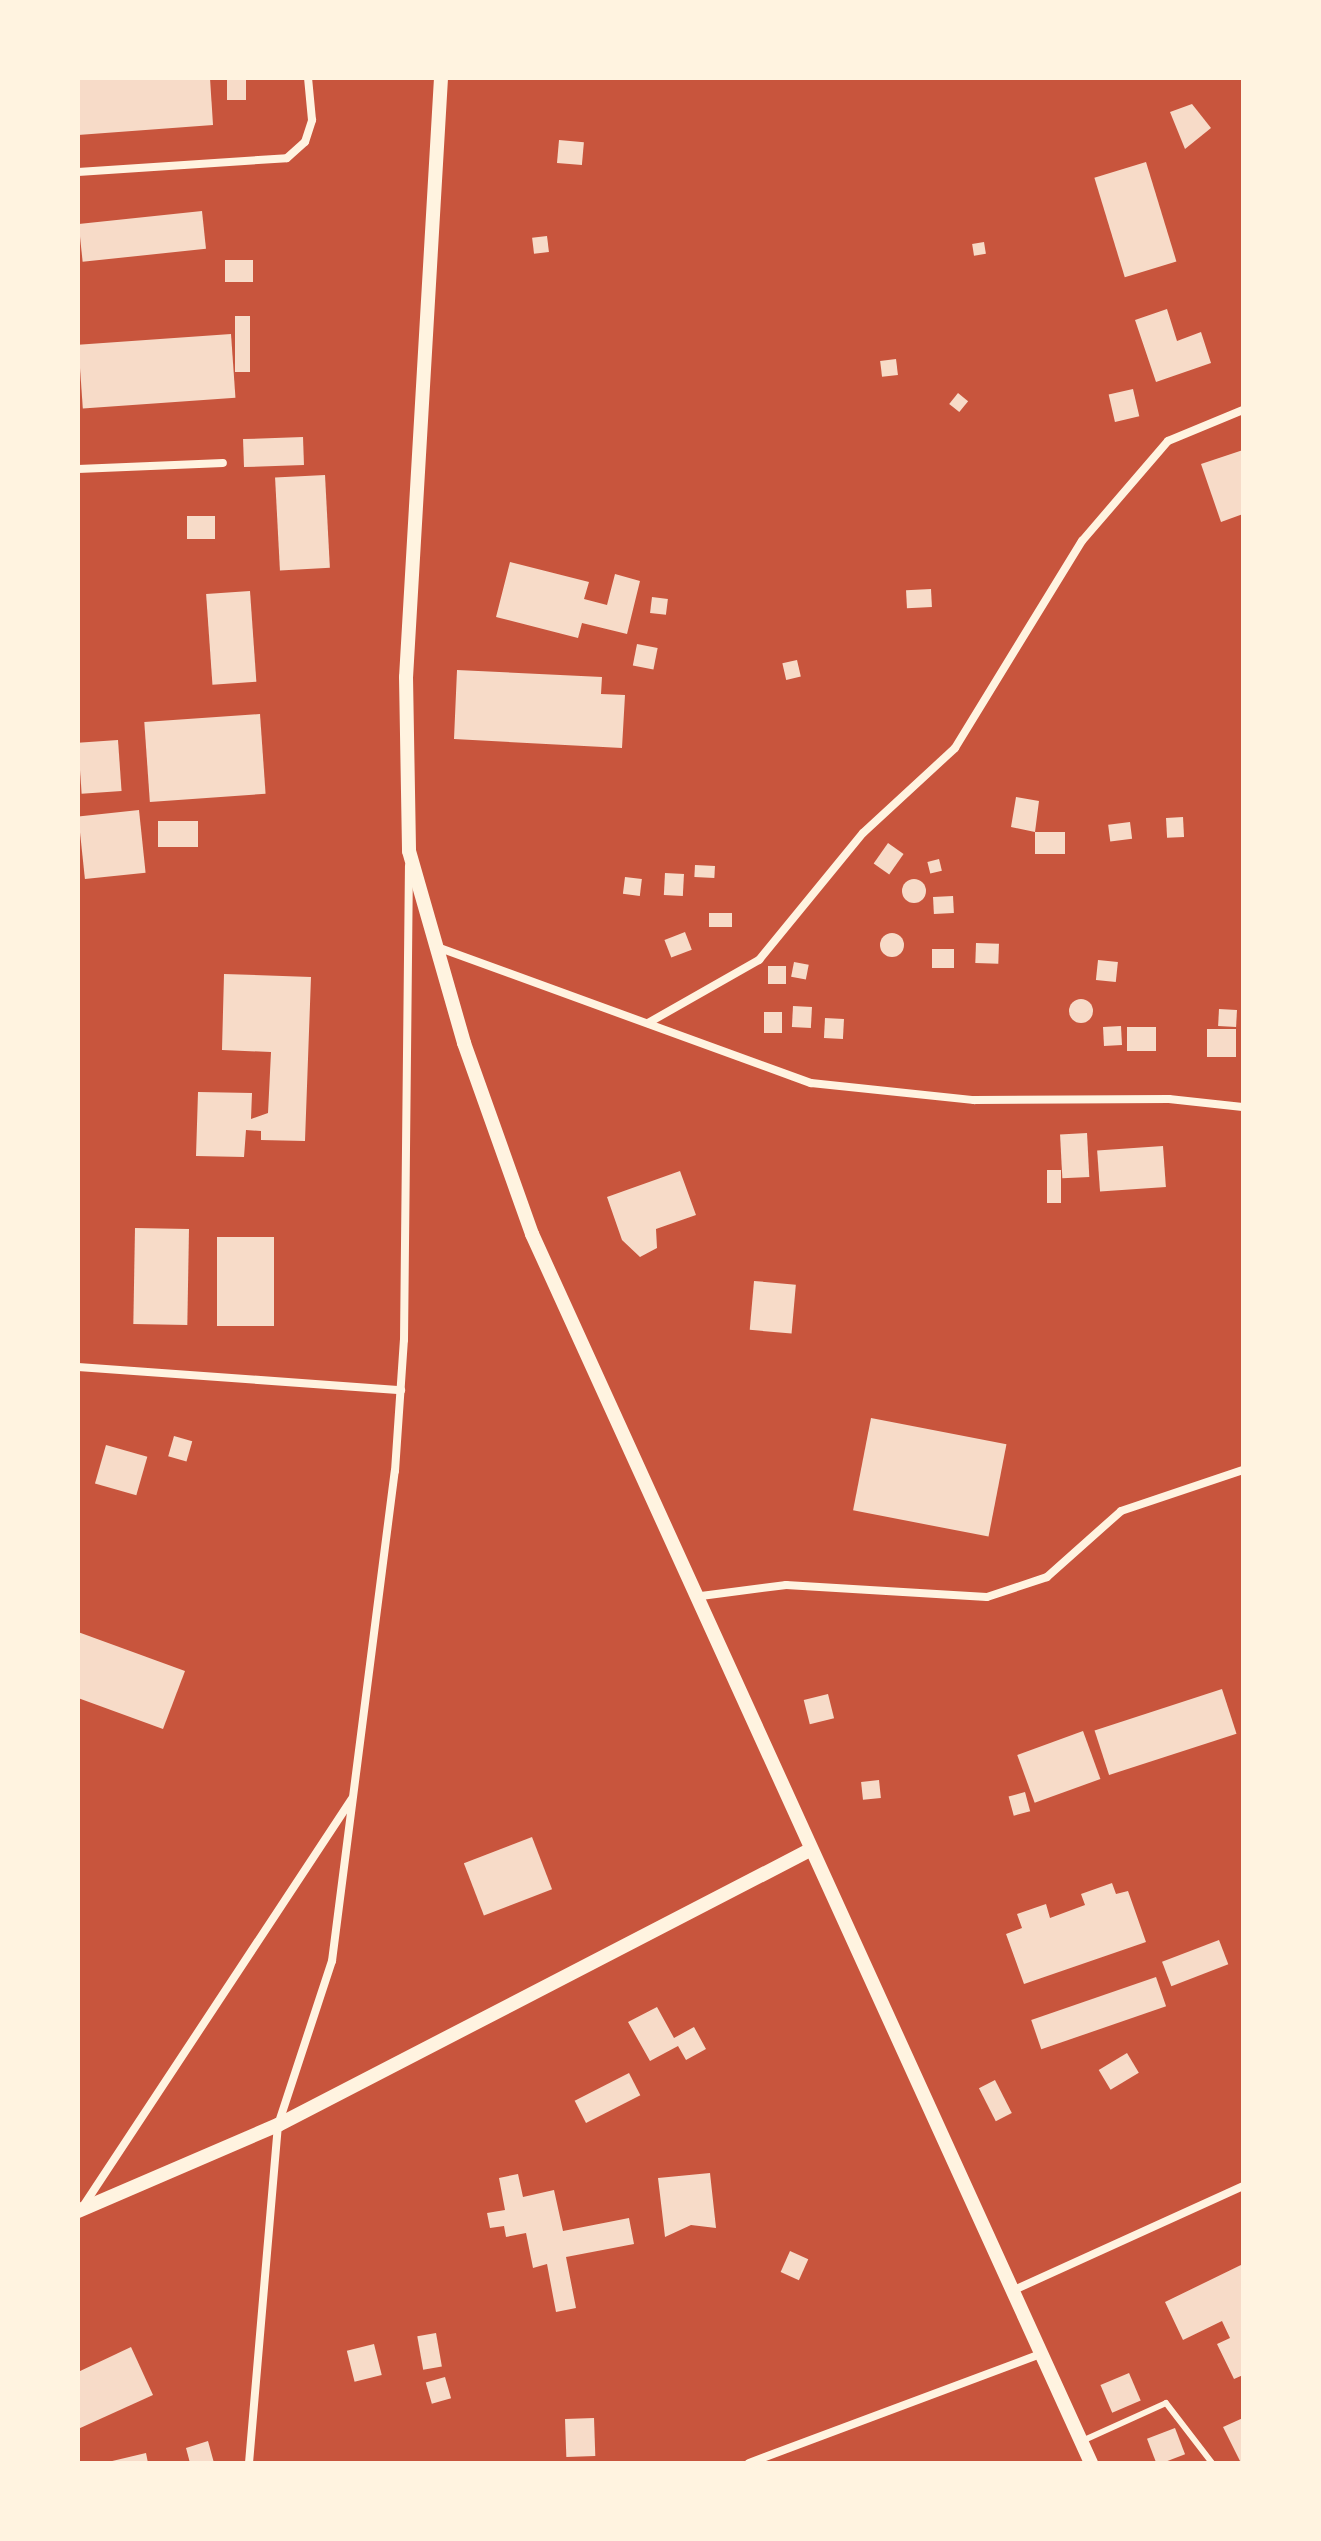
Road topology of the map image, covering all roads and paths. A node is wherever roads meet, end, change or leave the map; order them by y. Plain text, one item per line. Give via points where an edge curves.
1 (308, 78) edge
2 (441, 78) edge
3 (78, 172) edge
4 (1243, 410) edge
5 (223, 463) dead end
6 (78, 469) edge
7 (409, 851) junction
8 (437, 947) junction
9 (648, 1023) junction
10 (1243, 1107) edge
11 (78, 1367) edge
12 (401, 1390) junction
13 (1243, 1470) edge
14 (701, 1596) junction
15 (355, 1795) junction
16 (808, 1851) junction
17 (278, 2125) junction
18 (1243, 2186) edge
19 (80, 2210) edge
20 (1014, 2290) junction
21 (1044, 2352) junction
22 (1082, 2441) junction
23 (249, 2463) edge
24 (749, 2463) edge
25 (1091, 2463) edge
26 (1212, 2463) edge

1 - 3 street via 312,120 305,142 287,158
2 - 7 street via 406,677
4 - 9 street via 1168,441 1082,541 955,748 863,833 759,960
5 - 6 street
7 - 8 street
7 - 12 street
8 - 9 street
8 - 14 street via 532,1234
9 - 10 street via 811,1083 974,1100 1169,1099
11 - 12 street
12 - 15 street
13 - 14 street via 1121,1511 1047,1577 987,1597 786,1585
14 - 16 street
15 - 17 street via 332,1961
15 - 19 street
16 - 17 street
16 - 20 street
17 - 19 street
17 - 23 street
18 - 20 street
20 - 21 street
21 - 22 street
21 - 24 street
22 - 25 street
22 - 26 lane via 1166,2403

